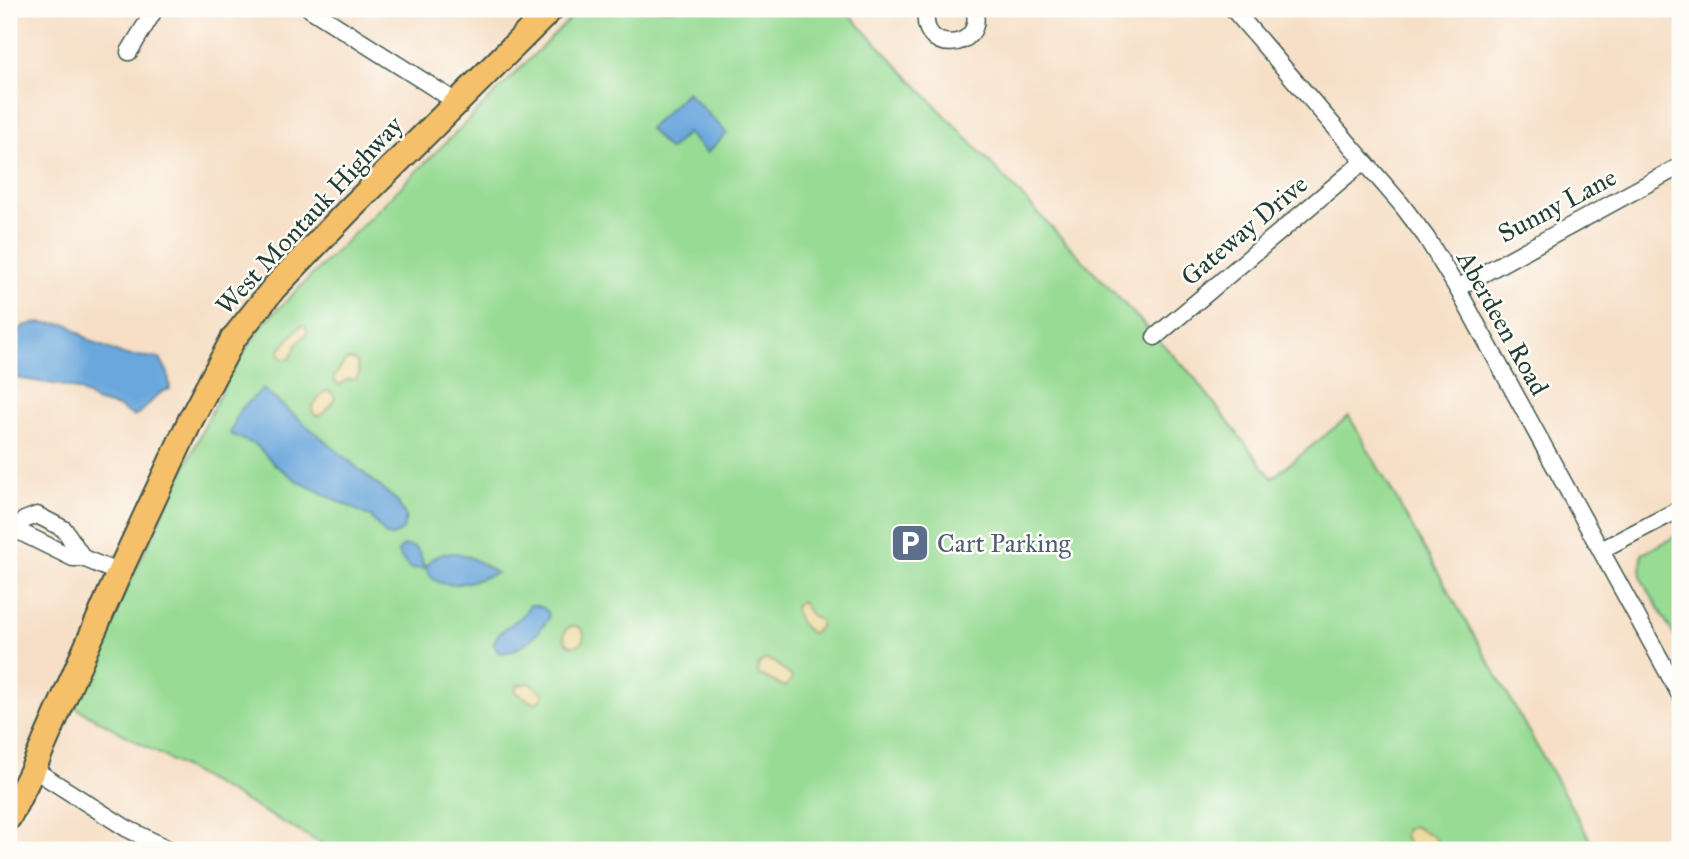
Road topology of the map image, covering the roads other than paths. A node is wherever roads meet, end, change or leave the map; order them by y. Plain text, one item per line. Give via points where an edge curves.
1 (155, 9) edge
2 (310, 9) edge
3 (551, 9) edge
4 (927, 9) edge
5 (975, 9) edge
6 (1233, 9) edge
7 (129, 52) dead end
8 (457, 103) junction
9 (1364, 161) junction
10 (1680, 166) edge
11 (1457, 288) junction
12 (1155, 337) dead end
13 (1680, 509) edge
14 (14, 520) edge
15 (1601, 550) junction
16 (79, 551) junction
17 (120, 572) junction
18 (1680, 695) edge
19 (33, 769) junction
20 (9, 817) edge
21 (170, 850) edge

1 - 7 street
2 - 8 street
3 - 8 main road, West Montauk Highway
4 - 5 street via 925,20 934,37 953,43 970,34
6 - 9 street, Aberdeen Road
8 - 17 main road, West Montauk Highway via 283,279 233,339
9 - 11 street, Aberdeen Road via 1426,237
9 - 12 street, Gateway Drive
10 - 11 street, Sunny Lane
11 - 15 street, Aberdeen Road
13 - 15 street
14 - 16 street via 37,515 64,529
14 - 16 street via 16,530 73,558
15 - 18 street, Aberdeen Road
16 - 17 street
17 - 19 main road, West Montauk Highway
19 - 20 main road, West Montauk Highway
19 - 21 street

